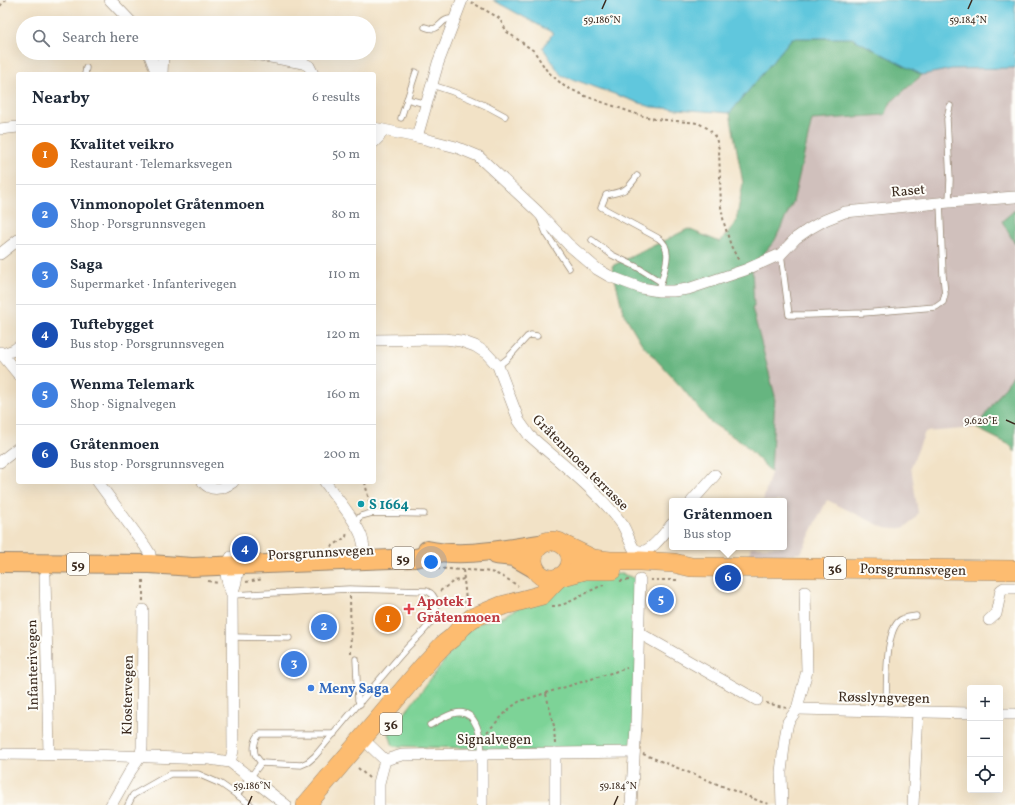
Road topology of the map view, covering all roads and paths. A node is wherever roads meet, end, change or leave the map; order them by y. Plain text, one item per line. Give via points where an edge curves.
1 (6, 0) edge
2 (110, 0) edge
3 (462, 0) edge
4 (469, 0) edge
5 (0, 6) edge
6 (125, 16) edge
7 (454, 19) junction
8 (425, 27) dead end
9 (152, 60) edge
10 (163, 60) edge
11 (287, 60) edge
12 (86, 68) dead end
13 (85, 72) edge
14 (156, 72) edge
15 (162, 72) edge
16 (312, 72) edge
17 (416, 72) dead end
18 (432, 85) junction
19 (407, 99) junction
20 (426, 104) junction
21 (950, 106) dead end
22 (505, 116) dead end
23 (401, 118) dead end
24 (16, 127) edge
25 (0, 129) edge
26 (378, 129) edge
27 (417, 137) junction
28 (376, 140) edge
29 (637, 176) dead end
30 (1015, 197) edge
31 (944, 202) junction
32 (538, 212) junction
33 (592, 240) dead end
34 (16, 242) edge
35 (0, 254) edge
36 (781, 254) junction
37 (569, 268) dead end
38 (745, 270) junction
39 (660, 286) junction
40 (537, 336) dead end
41 (376, 340) edge
42 (16, 349) edge
43 (1, 353) edge
44 (498, 366) junction
45 (16, 372) edge
46 (16, 450) edge
47 (0, 462) edge
48 (715, 475) dead end
49 (99, 484) edge
50 (204, 484) edge
51 (229, 484) edge
52 (326, 484) edge
53 (365, 484) edge
54 (695, 498) edge
55 (345, 509) junction
56 (372, 513) junction
57 (424, 514) dead end
58 (354, 522) junction
59 (669, 528) edge
60 (540, 544) junction
61 (566, 546) junction
62 (331, 547) dead end
63 (475, 552) junction
64 (365, 555) junction
65 (0, 563) edge
66 (232, 563) junction
67 (150, 568) junction
68 (535, 569) junction
69 (463, 570) dead end
70 (1015, 570) edge
71 (689, 573) junction
72 (45, 576) dead end
73 (560, 577) junction
74 (464, 579) dead end
75 (640, 580) junction
76 (618, 581) dead end
77 (606, 585) dead end
78 (1015, 588) edge
79 (349, 589) junction
80 (805, 592) dead end
81 (232, 594) junction
82 (516, 595) junction
83 (434, 596) junction
84 (551, 606) dead end
85 (143, 610) joint
86 (916, 616) dead end
87 (989, 620) dead end
88 (639, 633) junction
89 (289, 638) dead end
90 (232, 641) junction
91 (356, 659) joint
92 (638, 666) junction
93 (546, 693) junction
94 (757, 700) joint
95 (360, 704) junction
96 (797, 709) junction
97 (886, 712) junction
98 (918, 713) junction
99 (967, 713) edge
100 (1003, 714) edge
101 (1015, 714) edge
102 (430, 725) dead end
103 (334, 734) junction
104 (480, 738) junction
105 (367, 743) junction
106 (634, 752) junction
107 (555, 753) junction
108 (0, 754) edge
109 (49, 754) junction
110 (482, 754) junction
111 (140, 757) junction
112 (385, 760) junction
113 (230, 762) junction
114 (261, 763) junction
115 (358, 768) dead end
116 (250, 778) junction
117 (379, 783) junction
118 (236, 795) junction
119 (110, 805) edge
120 (128, 805) edge
121 (251, 805) edge
122 (286, 805) edge
123 (306, 805) edge
124 (322, 805) edge
125 (379, 805) edge
126 (482, 805) edge
127 (555, 805) edge
128 (632, 805) edge
129 (782, 805) edge
130 (913, 805) edge

1 - 5 path
2 - 6 street
3 - 7 street
4 - 38 path via 499,18 506,32 531,48 547,71 564,86 639,115 698,123 709,129 716,138 719,149 724,223 736,256
7 - 8 lane via 446,19 432,30
7 - 18 street
9 - 14 street
10 - 15 street
11 - 16 street via 307,65
12 - 13 lane
17 - 19 lane
18 - 20 street
18 - 22 lane via 473,99
19 - 20 lane
19 - 23 lane
20 - 27 street
21 - 31 lane via 947,119 950,180
24 - 25 street
26 - 27 street
26 - 28 street via 379,136
27 - 32 street via 478,156
29 - 39 lane via 624,191 606,195 601,206 663,241 667,253
30 - 31 street, Raset
31 - 36 street, Raset via 845,212 809,229
31 - 36 lane via 945,294 943,302 936,307 863,313 789,314
32 - 37 lane via 546,233
32 - 39 street via 568,244 609,276 636,286
33 - 39 lane via 612,255 637,267
34 - 35 street
36 - 38 street
38 - 39 street via 688,289 673,291
40 - 44 lane via 527,337
41 - 44 street, Gråtenmoen terrasse via 461,341 486,353
42 - 43 street
43 - 45 street
44 - 59 street, Gråtenmoen terrasse via 519,421 529,435 597,495 623,526 634,549 640,552 647,550
46 - 47 street
48 - 54 street
49 - 67 street via 150,554
50 - 51 street via 213,489 220,489
52 - 55 street
53 - 56 path
55 - 58 street
55 - 62 path via 346,537
56 - 57 lane
56 - 58 lane via 361,516
58 - 64 street via 362,536
60 - 61 highway, Porsgrunnsvegen / 36 via 556,540
60 - 63 main road, Porsgrunnsvegen / 59
60 - 68 highway, 36 via 533,554
61 - 71 highway, Porsgrunnsvegen / 36 via 593,559 674,563
61 - 73 highway, 36 via 571,562 570,567
63 - 64 main road, Porsgrunnsvegen / 59 via 439,553 415,558
63 - 68 main road, Porsgrunnsvegen / 59 via 514,557
64 - 66 main road, Porsgrunnsvegen / 59
65 - 67 main road, Porsgrunnsvegen / 59
66 - 67 main road, Porsgrunnsvegen / 59 via 192,559
66 - 81 street via 227,583
67 - 85 path
68 - 73 highway, Porsgrunnsvegen / 36 via 546,578
68 - 82 highway, 36 via 533,580 524,592
69 - 82 path via 491,571 507,579
70 - 71 highway, Porsgrunnsvegen / 36
71 - 73 highway, Porsgrunnsvegen / 36 via 675,570 585,570
71 - 75 path
72 - 109 street, Infanterivegen
73 - 82 highway, 36 via 542,595 529,599
74 - 83 path via 454,581
75 - 76 path
75 - 88 street
77 - 84 path via 594,588 565,605
78 - 87 street via 1001,590 996,614
79 - 81 lane
79 - 83 lane via 427,590
79 - 91 path via 351,654
80 - 96 street via 807,671
81 - 90 street
82 - 105 highway, 36 via 472,618 443,645
83 - 95 lane via 434,617
85 - 111 street, Klostervegen
86 - 97 lane via 906,617 898,622 892,632 888,649
88 - 92 street
88 - 94 street
89 - 90 lane
90 - 113 street via 233,751
91 - 95 lane
92 - 93 path
92 - 106 street
93 - 104 path via 515,704
93 - 107 path via 554,726
94 - 96 path
95 - 103 lane
96 - 97 street, Røsslyngvegen
96 - 129 street via 788,722 785,738 781,772
97 - 98 street, Røsslyngvegen
98 - 99 street, Røsslyngvegen
98 - 130 street
100 - 101 street
102 - 104 lane via 455,713 462,713 472,719 478,727
103 - 114 lane via 308,762
103 - 114 lane via 257,735 255,754
104 - 110 lane
105 - 112 street
105 - 123 highway, 36
105 - 124 highway, 36
106 - 107 street, Signalvegen
106 - 128 street
106 - 129 path via 650,756 764,803
107 - 110 street, Signalvegen
107 - 127 street
108 - 109 street
109 - 111 street
110 - 112 street, Signalvegen via 402,755
110 - 126 street
111 - 113 street
111 - 119 street, Klostervegen
112 - 117 street
113 - 116 street
114 - 116 lane
115 - 117 path
116 - 118 lane
116 - 122 street
117 - 125 street
118 - 120 lane via 221,784 198,774 170,774 134,795
118 - 121 lane

